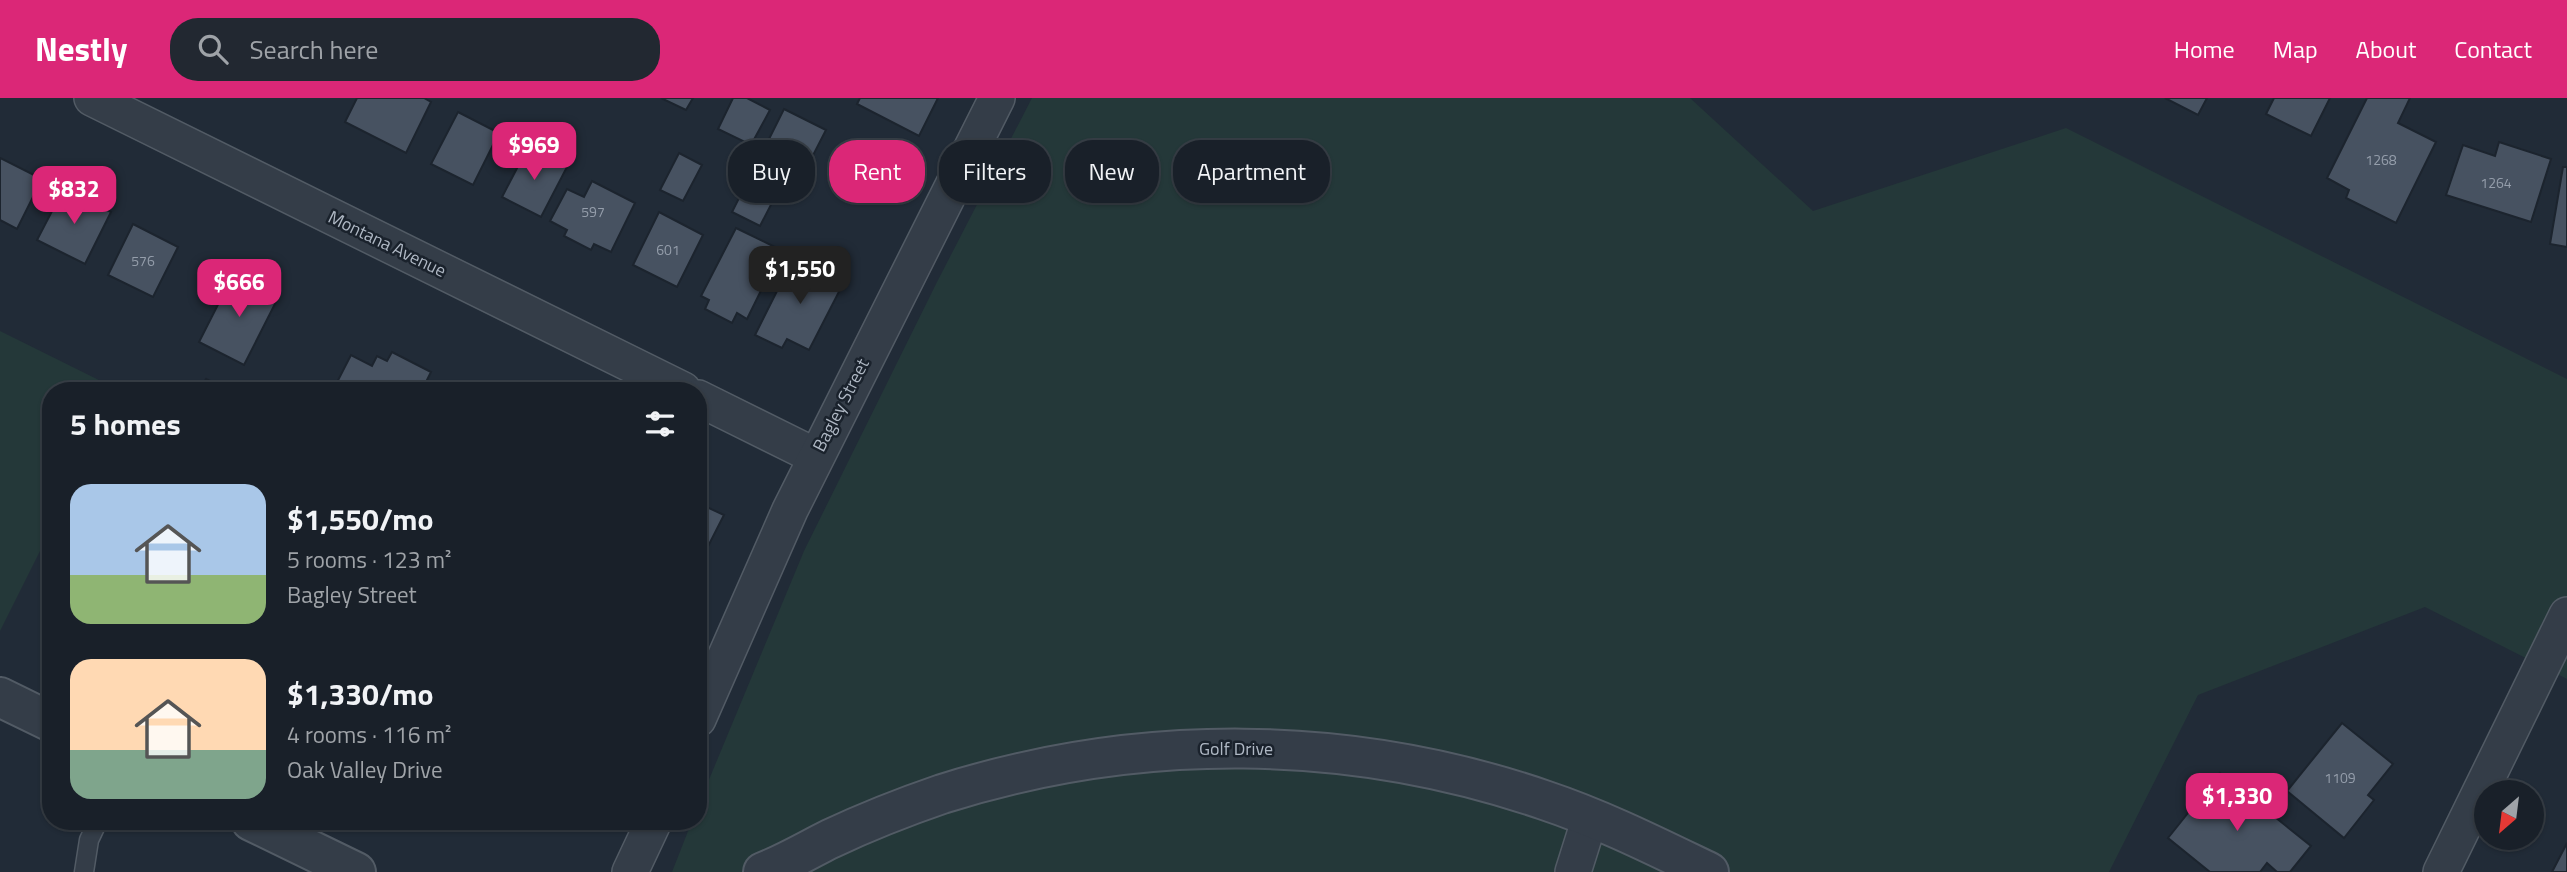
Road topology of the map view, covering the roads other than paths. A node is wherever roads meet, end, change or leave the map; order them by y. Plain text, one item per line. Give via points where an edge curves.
1 (92, 98) edge
2 (997, 98) edge
3 (667, 382) edge
4 (707, 402) edge
5 (816, 456) junction
6 (2567, 615) edge
7 (0, 697) edge
8 (707, 699) edge
9 (42, 718) edge
10 (1590, 818) junction
11 (94, 830) edge
12 (267, 830) edge
13 (650, 830) edge
14 (2438, 867) edge
15 (336, 868) edge
16 (1706, 871) edge
17 (84, 872) edge
18 (630, 872) edge
19 (763, 872) edge
20 (1573, 872) edge

1 - 3 street, Montana Avenue
2 - 5 street, Bagley Street
4 - 5 street
5 - 8 street, Bagley Street
6 - 14 street
7 - 9 street
10 - 16 street, Golf Drive
10 - 19 street, Golf Drive via 1503,787 1351,755 1265,748 1166,750 1043,767 983,782 876,819
10 - 20 street
11 - 17 lane
12 - 15 street
13 - 18 street

